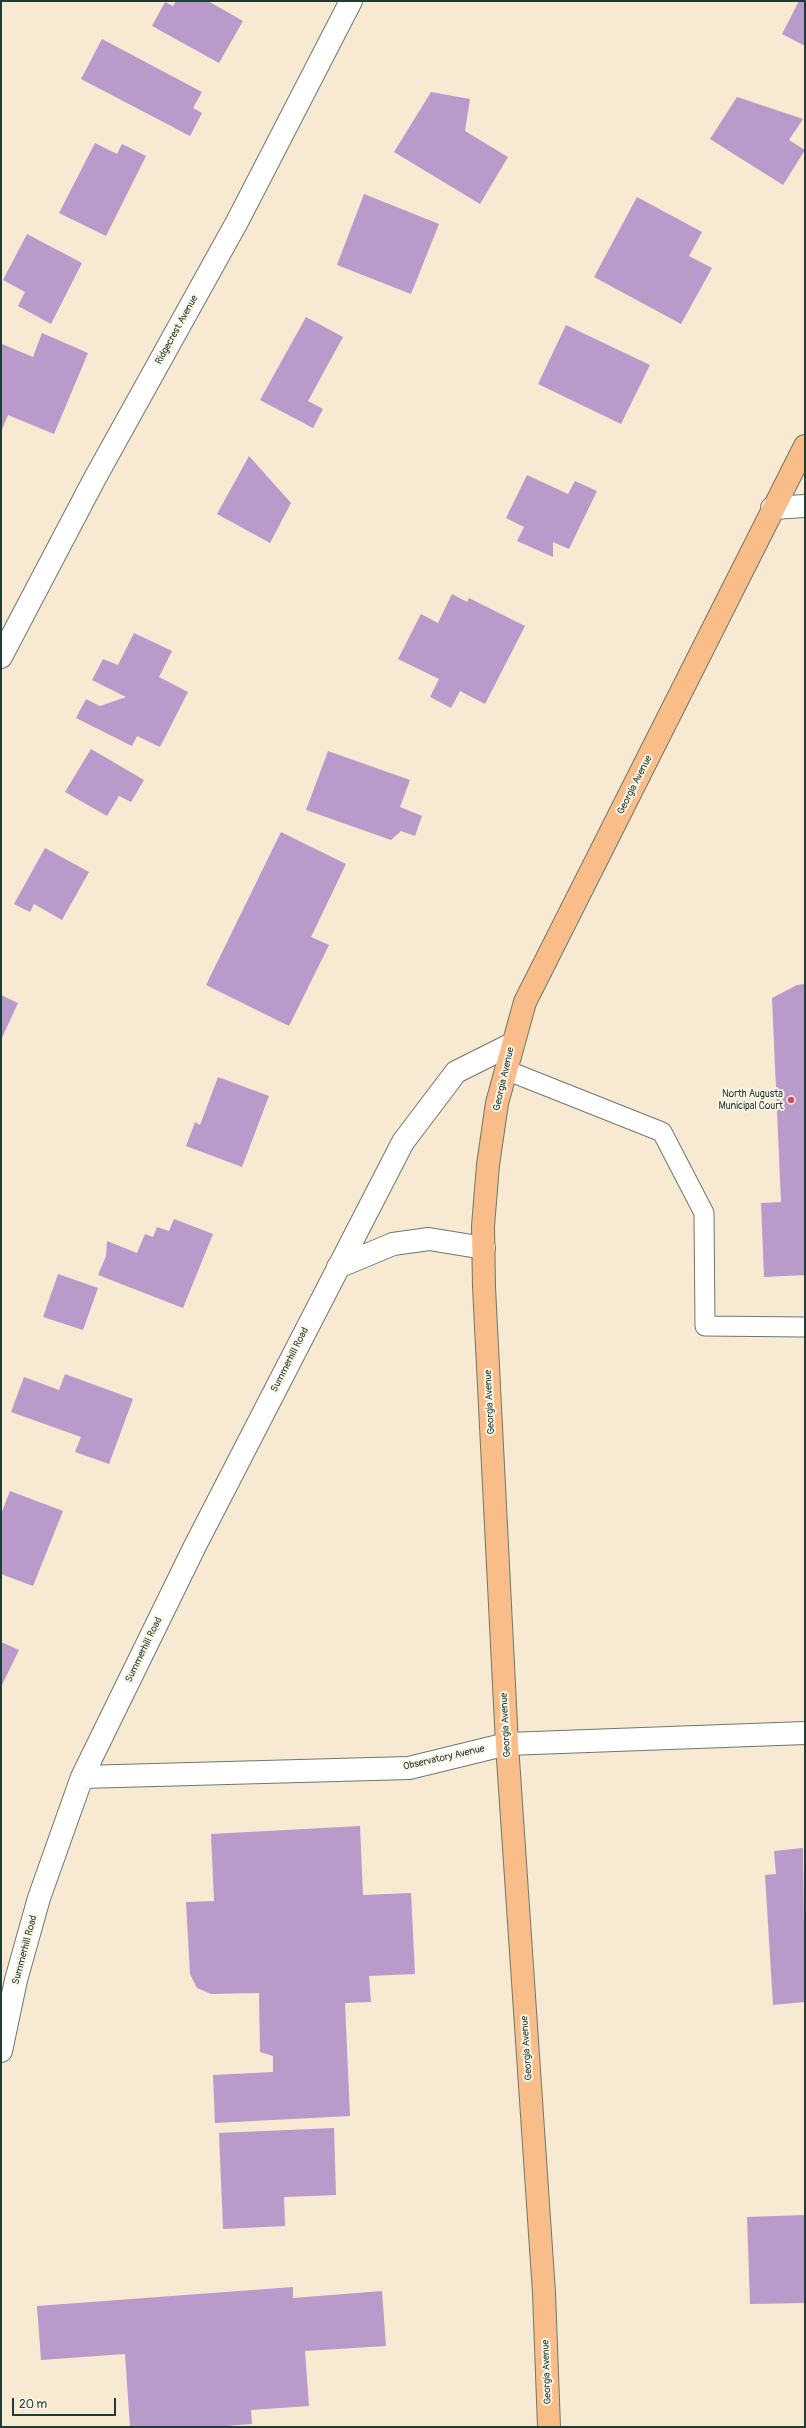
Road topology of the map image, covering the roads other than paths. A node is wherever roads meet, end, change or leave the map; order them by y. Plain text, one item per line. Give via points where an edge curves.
1 (351, 1) edge
2 (805, 446) edge
3 (805, 506) edge
4 (772, 508) junction
5 (1, 657) edge
6 (512, 1044) junction
7 (506, 1070) junction
8 (484, 1248) junction
9 (338, 1268) junction
10 (805, 1327) edge
11 (805, 1733) edge
12 (507, 1744) junction
13 (82, 1777) junction
14 (1, 2052) edge
15 (549, 2427) edge

1 - 5 street, Ridgecrest Avenue via 238,222 95,478
2 - 4 main road, Georgia Avenue
3 - 4 street
4 - 6 main road, Georgia Avenue via 678,701 525,1002
6 - 7 main road, Georgia Avenue
6 - 9 street, Summerhill Road via 456,1072 403,1142
7 - 8 main road, Georgia Avenue via 497,1103 488,1165
7 - 10 lane via 662,1132 704,1213 705,1326
8 - 9 street via 429,1239 393,1244
8 - 12 main road, Georgia Avenue
9 - 13 street, Summerhill Road via 195,1546
11 - 12 street, Observatory Avenue
12 - 13 street, Observatory Avenue via 409,1768
12 - 15 main road, Georgia Avenue via 544,2293
13 - 14 street, Summerhill Road via 39,1898 16,1980

